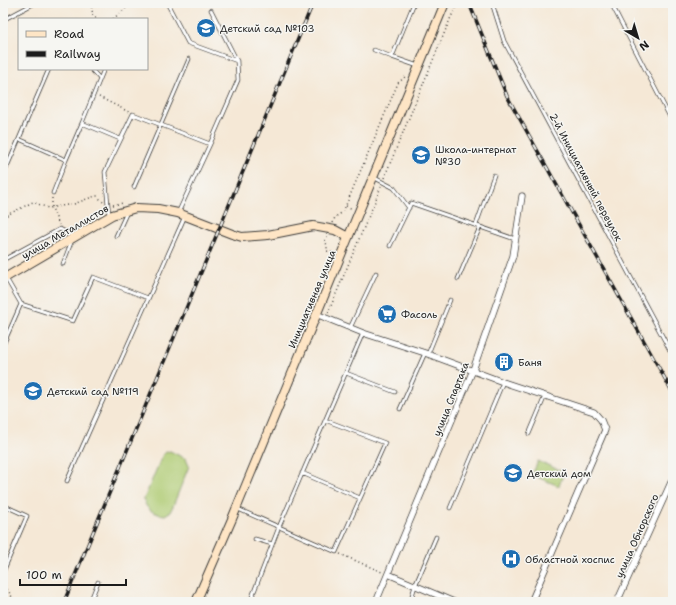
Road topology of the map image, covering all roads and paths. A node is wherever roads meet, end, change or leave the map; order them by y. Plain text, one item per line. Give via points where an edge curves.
1 (34, 3) edge
2 (91, 3) edge
3 (132, 3) edge
4 (167, 3) edge
5 (414, 3) edge
6 (445, 3) edge
7 (458, 3) edge
8 (492, 3) edge
9 (611, 3) edge
10 (211, 10) dead end
11 (95, 18) edge
12 (114, 18) edge
13 (3, 20) edge
14 (374, 50) dead end
15 (392, 57) junction
16 (189, 59) dead end
17 (237, 61) junction
18 (419, 67) junction
19 (49, 70) edge
20 (92, 70) edge
21 (104, 70) edge
22 (100, 79) junction
23 (414, 79) junction
24 (424, 83) junction
25 (94, 94) junction
26 (133, 114) junction
27 (82, 123) junction
28 (673, 123) edge
29 (161, 125) junction
30 (19, 139) junction
31 (120, 139) junction
32 (210, 144) junction
33 (66, 160) junction
34 (3, 176) edge
35 (494, 176) dead end
36 (373, 177) junction
37 (383, 182) junction
38 (134, 187) dead end
39 (53, 193) joint
40 (522, 196) dead end
41 (123, 203) dead end
42 (108, 206) junction
43 (52, 208) junction
44 (409, 208) junction
45 (128, 211) junction
46 (181, 214) junction
47 (3, 217) edge
48 (109, 217) junction
49 (478, 226) junction
50 (60, 229) junction
51 (330, 229) junction
52 (74, 236) junction
53 (116, 236) dead end
54 (348, 237) junction
55 (516, 239) junction
56 (390, 246) dead end
57 (340, 255) junction
58 (351, 258) junction
59 (3, 260) edge
60 (63, 264) dead end
61 (376, 273) dead end
62 (4, 278) edge
63 (458, 279) dead end
64 (148, 298) junction
65 (450, 300) dead end
66 (21, 304) junction
67 (316, 314) junction
68 (326, 318) junction
69 (350, 328) junction
70 (363, 333) junction
71 (3, 345) edge
72 (426, 353) junction
73 (673, 356) edge
74 (473, 370) junction
75 (346, 373) junction
76 (503, 382) junction
77 (395, 392) dead end
78 (545, 396) junction
79 (400, 409) dead end
80 (3, 410) edge
81 (3, 415) edge
82 (325, 420) junction
83 (530, 434) dead end
84 (302, 473) junction
85 (673, 478) edge
86 (66, 482) dead end
87 (360, 498) junction
88 (3, 505) edge
89 (236, 508) junction
90 (450, 508) dead end
91 (279, 527) junction
92 (436, 537) dead end
93 (255, 539) dead end
94 (272, 544) junction
95 (336, 552) junction
96 (3, 570) edge
97 (388, 574) junction
98 (3, 582) edge
99 (98, 582) dead end
100 (415, 586) junction
101 (15, 602) edge
102 (90, 602) edge
103 (196, 602) edge
104 (250, 602) edge
105 (376, 602) edge
106 (410, 602) edge
107 (454, 602) edge
108 (531, 602) edge
109 (617, 602) edge

1 - 13 lane
2 - 11 path
3 - 12 path
4 - 17 lane via 188,43
5 - 15 lane
6 - 18 main road, Инициативная улица
7 - 24 path
8 - 73 lane, 2-й Инициативный переулок via 504,41
9 - 28 lane
10 - 17 lane
14 - 15 lane
15 - 18 lane
16 - 29 lane
17 - 32 lane via 238,80
18 - 23 main road, Инициативная улица
19 - 30 lane
20 - 22 lane
21 - 22 lane
22 - 25 lane
23 - 24 path
23 - 36 main road, Инициативная улица
23 - 51 path via 406,76 398,83 343,212 335,217
24 - 37 path
25 - 26 path
25 - 27 lane
26 - 29 lane
26 - 31 lane
27 - 31 lane
27 - 33 lane
29 - 32 lane
29 - 38 lane
30 - 33 lane
30 - 34 lane
31 - 42 lane via 105,172
32 - 46 lane
33 - 39 lane
35 - 49 lane
36 - 37 lane
36 - 54 main road, Инициативная улица
37 - 44 lane via 394,188
37 - 58 path
39 - 43 path
40 - 55 street, улица Спартака
41 - 42 path
42 - 43 path via 97,196 92,196 74,204
42 - 48 lane
43 - 47 path via 32,202
43 - 50 path
44 - 49 lane via 412,203
44 - 56 lane
45 - 46 main road, улица Металлистов via 136,208 158,209
45 - 48 main road, улица Металлистов
45 - 53 lane
46 - 51 main road, улица Металлистов via 242,236 268,235 313,226
46 - 64 lane
48 - 52 main road, улица Металлистов
49 - 55 lane
49 - 63 lane
50 - 52 lane
50 - 59 lane
51 - 54 main road, улица Металлистов
51 - 57 path via 325,241 327,252
52 - 60 lane
52 - 62 main road, улица Металлистов
54 - 57 main road, Инициативная улица
55 - 74 street, улица Спартака via 513,256
57 - 58 path
57 - 67 main road, Инициативная улица
58 - 68 path
61 - 69 lane
62 - 66 lane
64 - 66 lane via 93,277 73,321
64 - 86 lane
65 - 72 lane
66 - 71 lane
67 - 68 street
67 - 89 main road, Инициативная улица
68 - 69 street
69 - 70 street
70 - 72 street
70 - 75 lane
72 - 74 street
72 - 79 lane
74 - 76 street
74 - 97 street, улица Спартака
75 - 77 lane
75 - 82 lane
76 - 78 street
76 - 90 lane
78 - 83 lane
78 - 108 street via 594,412 605,430
80 - 81 lane
82 - 84 lane
82 - 87 lane via 385,443
84 - 87 lane
84 - 91 lane
85 - 109 street, улица Обнорского
87 - 95 lane
88 - 96 lane via 27,516
89 - 91 lane
89 - 103 main road, Инициативная улица
91 - 94 lane
91 - 95 lane
92 - 100 lane
93 - 94 lane
94 - 104 lane
95 - 97 path
97 - 100 street
97 - 105 street, улица Спартака
98 - 101 path
99 - 102 lane
100 - 106 lane
100 - 107 street

